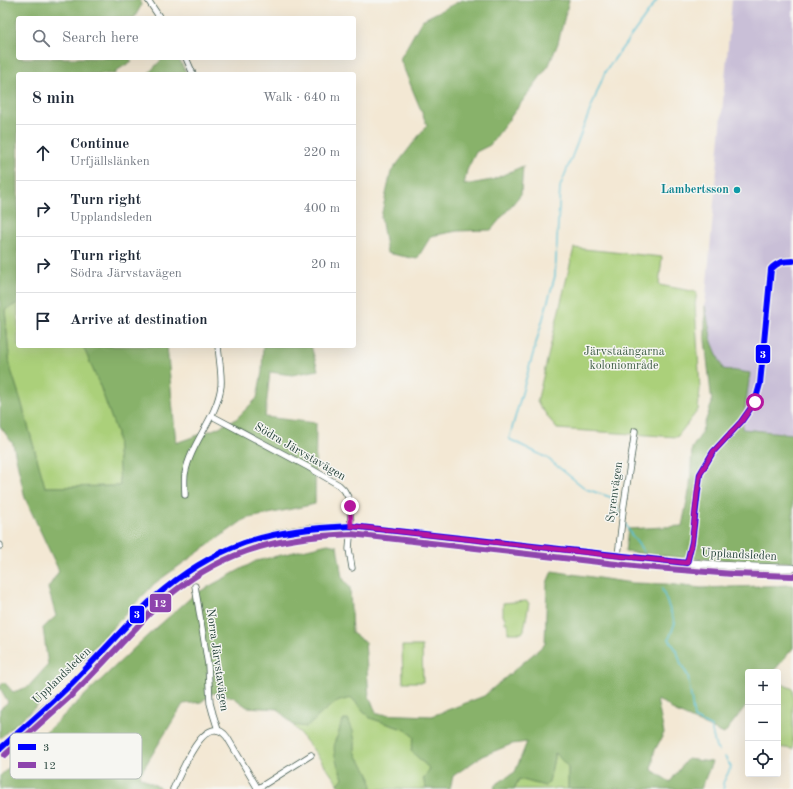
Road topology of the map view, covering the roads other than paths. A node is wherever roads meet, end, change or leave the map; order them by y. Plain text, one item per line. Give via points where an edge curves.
1 (148, 0) edge
2 (159, 16) edge
3 (187, 60) edge
4 (192, 72) edge
5 (793, 261) edge
6 (218, 348) edge
7 (212, 416) junction
8 (635, 431) dead end
9 (185, 495) dead end
10 (351, 526) junction
11 (618, 556) junction
12 (687, 563) junction
13 (352, 568) dead end
14 (793, 568) edge
15 (195, 586) dead end
16 (218, 730) junction
17 (17, 733) edge
18 (10, 740) edge
19 (0, 749) edge
20 (311, 755) dead end
21 (173, 789) edge
22 (258, 789) edge

1 - 2 street
3 - 4 street
5 - 12 street via 780,262 771,269 761,376 755,402 741,422 713,452 700,474
6 - 7 street via 221,386
7 - 9 street via 189,458 184,475
7 - 10 street, Södra Järvstavägen via 339,485 348,497
8 - 11 street, Syrenvägen
10 - 11 street, Upplandsleden
10 - 13 street via 349,549
10 - 17 street, Upplandsleden via 287,531 259,538 195,567 153,599 68,686
11 - 12 street, Upplandsleden
12 - 14 street, Upplandsleden
15 - 16 street, Norra Järvstavägen via 208,665 210,703
16 - 21 street, Norra Järvstavägen via 205,735 189,755
16 - 22 street via 227,737
18 - 19 street, Upplandsleden
20 - 22 street

